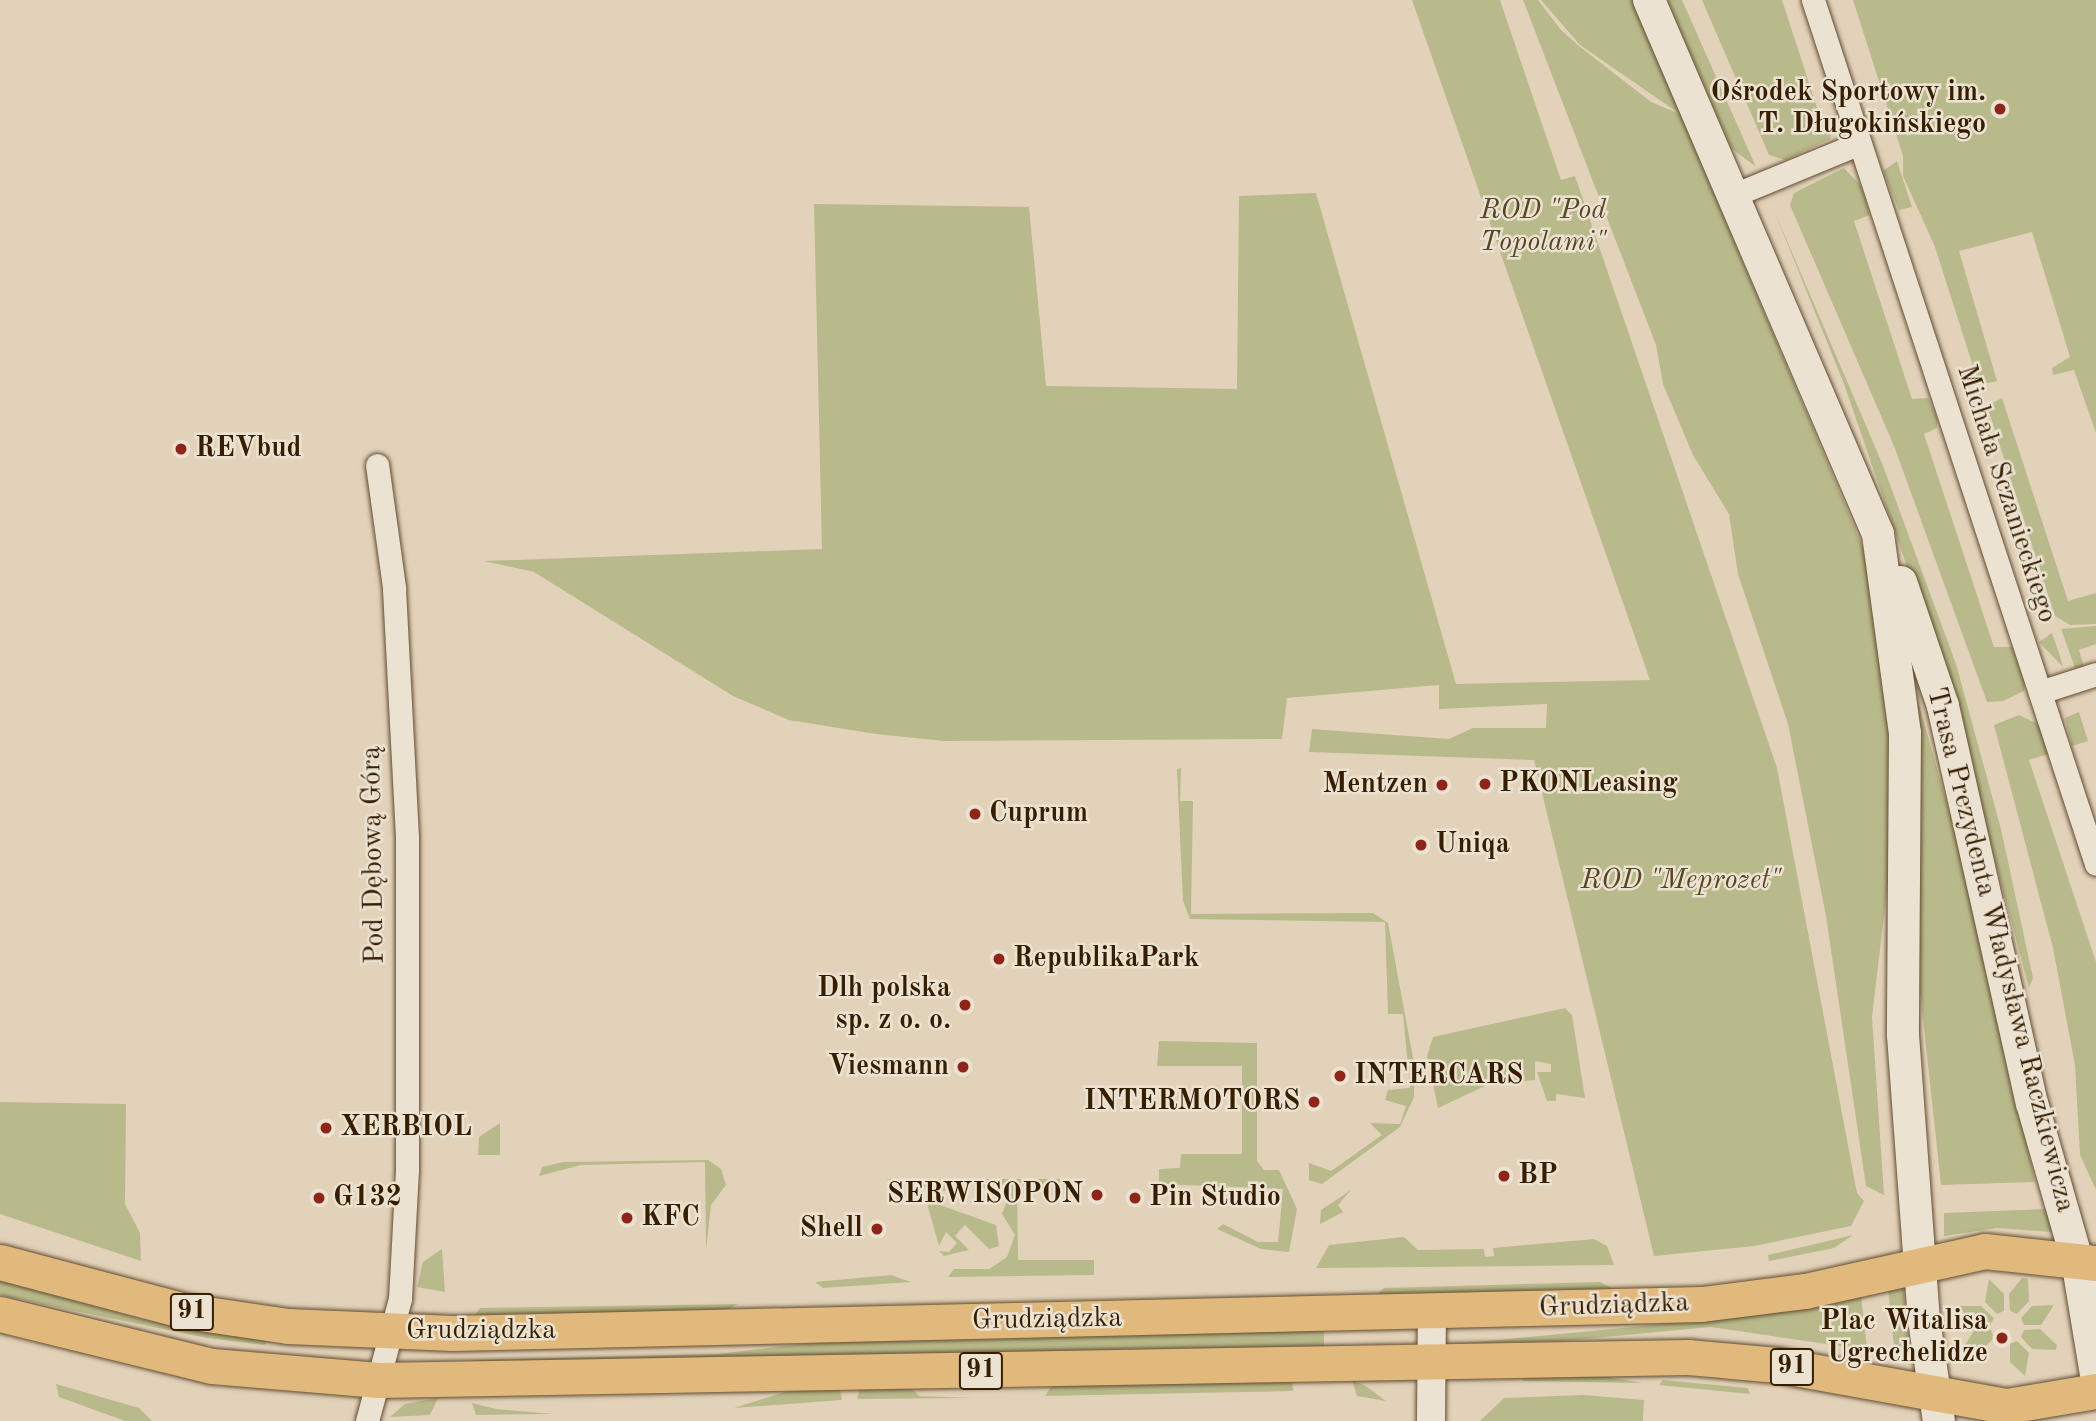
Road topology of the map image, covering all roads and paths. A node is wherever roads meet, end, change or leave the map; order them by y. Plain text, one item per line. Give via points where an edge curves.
1 (1650, 0) edge
2 (1813, 0) edge
3 (1858, 144) junction
4 (1734, 195) junction
5 (377, 466) dead end
6 (1878, 534) junction
7 (2096, 674) edge
8 (2040, 692) junction
9 (2096, 864) edge
10 (1921, 1261) junction
11 (2086, 1261) edge
12 (0, 1262) edge
13 (1432, 1311) junction
14 (0, 1314) edge
15 (388, 1331) junction
16 (1432, 1359) junction
17 (2096, 1375) edge
18 (378, 1380) junction
19 (2096, 1391) edge
20 (1936, 1408) edge
21 (367, 1421) edge
22 (1431, 1421) edge

1 - 4 main road, Trasa Prezydenta Władysława Raczkiewicza
2 - 3 street, Michała Sczanieckiego
3 - 4 street
3 - 8 street, Michała Sczanieckiego
4 - 6 main road, Trasa Prezydenta Władysława Raczkiewicza
5 - 15 street, Pod Dębową Górą via 394,587 407,837 407,1170 400,1299
6 - 10 main road, Trasa Prezydenta Władysława Raczkiewicza via 1905,733 1903,1035
6 - 11 main road, Trasa Prezydenta Władysława Raczkiewicza via 1898,574 1943,706 2032,1103
7 - 8 street
8 - 9 street, Michała Sczanieckiego
10 - 11 main road, Grudziądzka / 91 via 1997,1250
10 - 13 main road, Grudziądzka / 91 via 1827,1286 1724,1302
10 - 20 main road, Trasa Prezydenta Władysława Raczkiewicza
11 - 17 main road, Trasa Prezydenta Władysława Raczkiewicza
12 - 15 main road, Grudziądzka / 91 via 187,1311
13 - 15 main road, Grudziądzka / 91
13 - 16 street
14 - 18 main road, Grudziądzka / 91 via 200,1364
15 - 18 street, Pod Dębową Górą
16 - 18 main road, Grudziądzka / 91
16 - 20 main road, Grudziądzka / 91 via 1725,1359
16 - 22 street
18 - 21 street, Pod Dębową Górą
19 - 20 main road, Grudziądzka / 91 via 2007,1406

